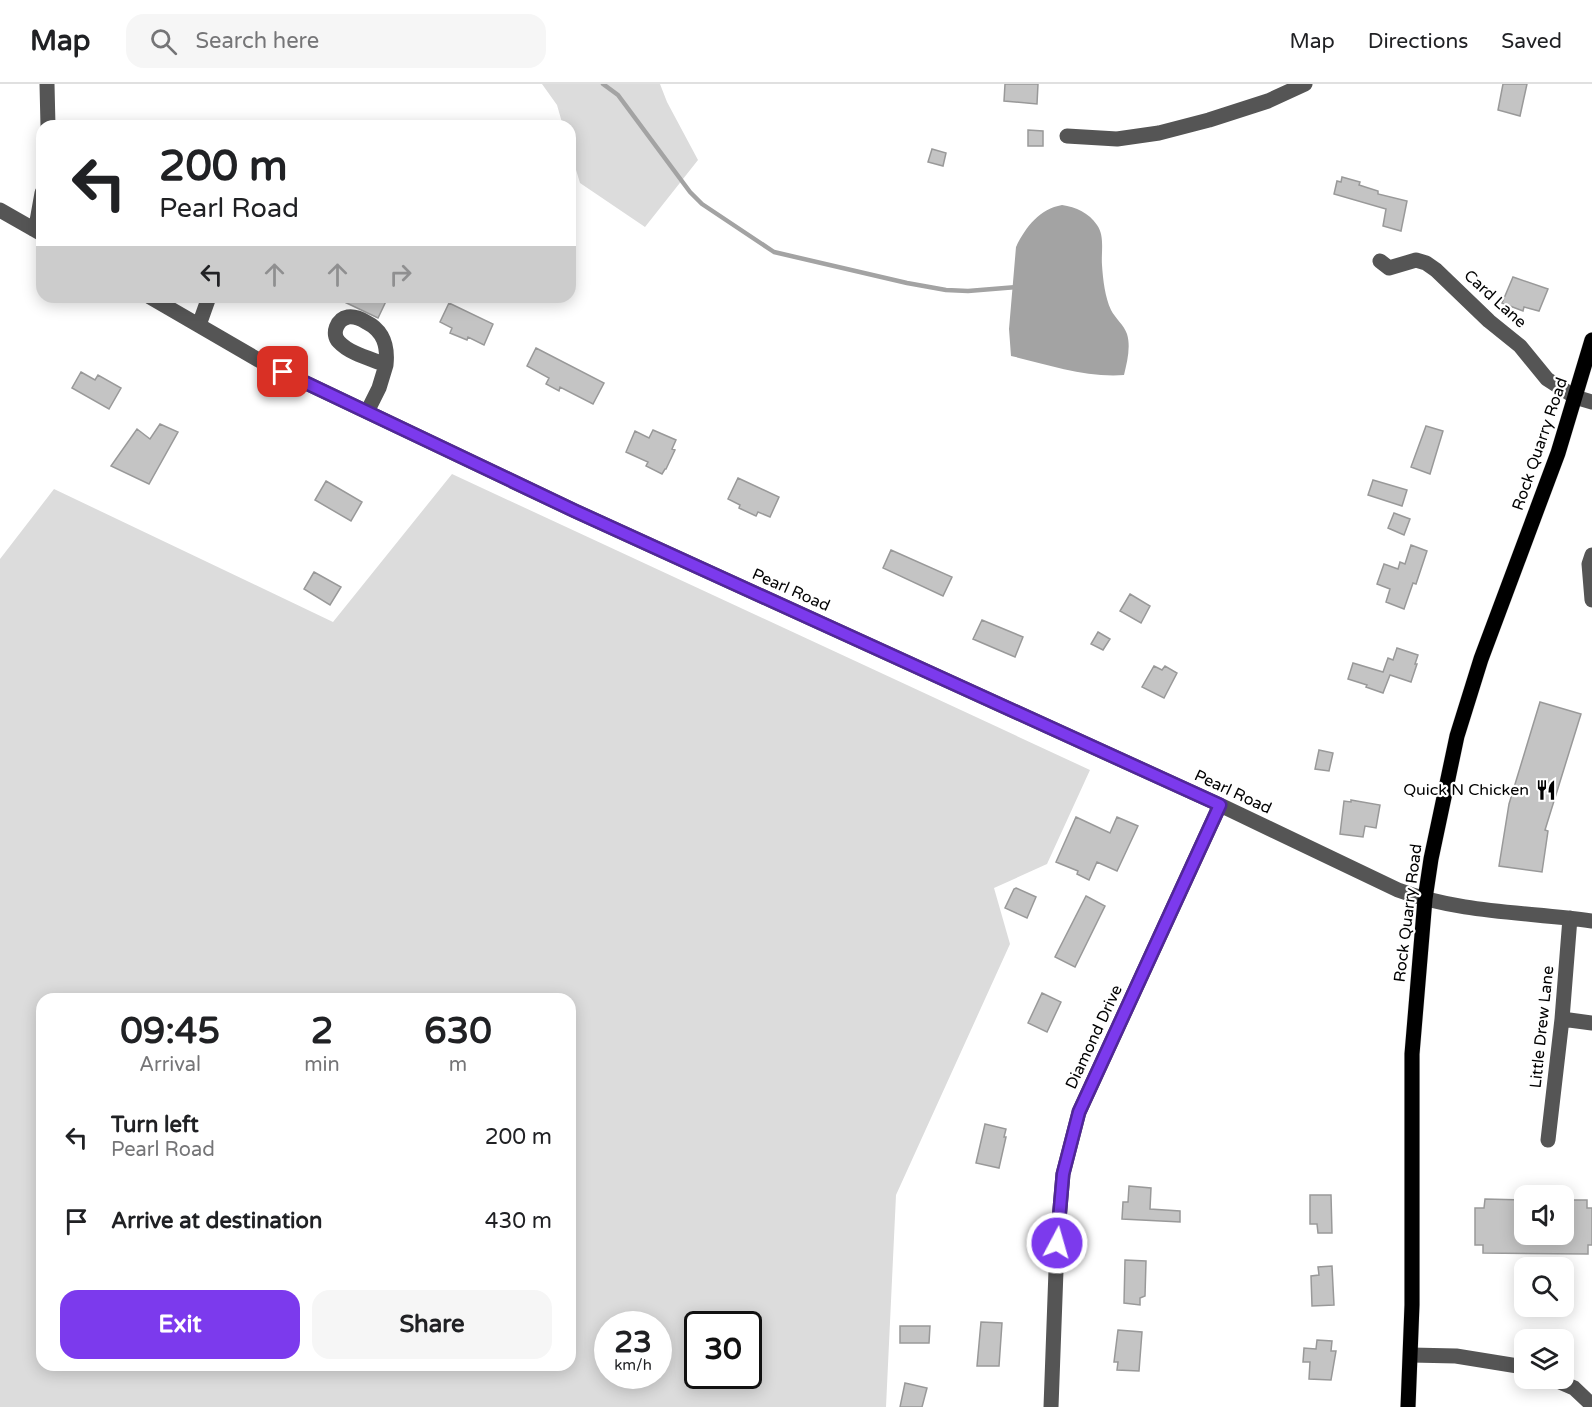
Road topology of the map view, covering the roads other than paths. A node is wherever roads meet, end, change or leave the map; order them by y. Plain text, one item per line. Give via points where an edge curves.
1 (47, 84) edge
2 (1305, 84) edge
3 (48, 120) edge
4 (1067, 136) dead end
5 (0, 210) edge
6 (36, 231) edge
7 (1380, 261) dead end
8 (160, 303) edge
9 (207, 303) edge
10 (199, 326) junction
11 (1592, 340) edge
12 (386, 365) dead end
13 (1575, 396) junction
14 (1592, 402) edge
15 (367, 412) junction
16 (1592, 555) edge
17 (1592, 600) edge
18 (1220, 805) junction
19 (1425, 899) junction
20 (1570, 918) junction
21 (1592, 921) edge
22 (1562, 1018) junction
23 (1592, 1023) edge
24 (1548, 1140) dead end
25 (1411, 1355) junction
26 (1514, 1365) edge
27 (1574, 1388) edge
28 (1592, 1405) edge
29 (1051, 1407) edge
30 (1408, 1407) edge

1 - 3 street
2 - 4 street via 1268,101 1159,133 1117,139
5 - 6 street
7 - 13 street, Card Lane via 1389,268 1416,260 1426,262 1520,346 1547,379
8 - 10 street, Pearl Road
9 - 10 street
10 - 15 street, Pearl Road via 262,363
11 - 13 main road, Rock Quarry Road
12 - 15 street
13 - 14 street
13 - 19 main road, Rock Quarry Road via 1457,736
15 - 18 street, Pearl Road
16 - 17 street
18 - 19 street, Pearl Road via 1398,890
18 - 29 street, Diamond Drive via 1079,1112 1063,1174
19 - 20 street, Pearl Road
19 - 25 main road, Rock Quarry Road via 1412,1054
20 - 21 street, Pearl Road
20 - 22 street, Little Drew Lane
22 - 23 street
22 - 24 street, Little Drew Lane
25 - 26 street via 1456,1356
25 - 30 main road, Rock Quarry Road
27 - 28 street

